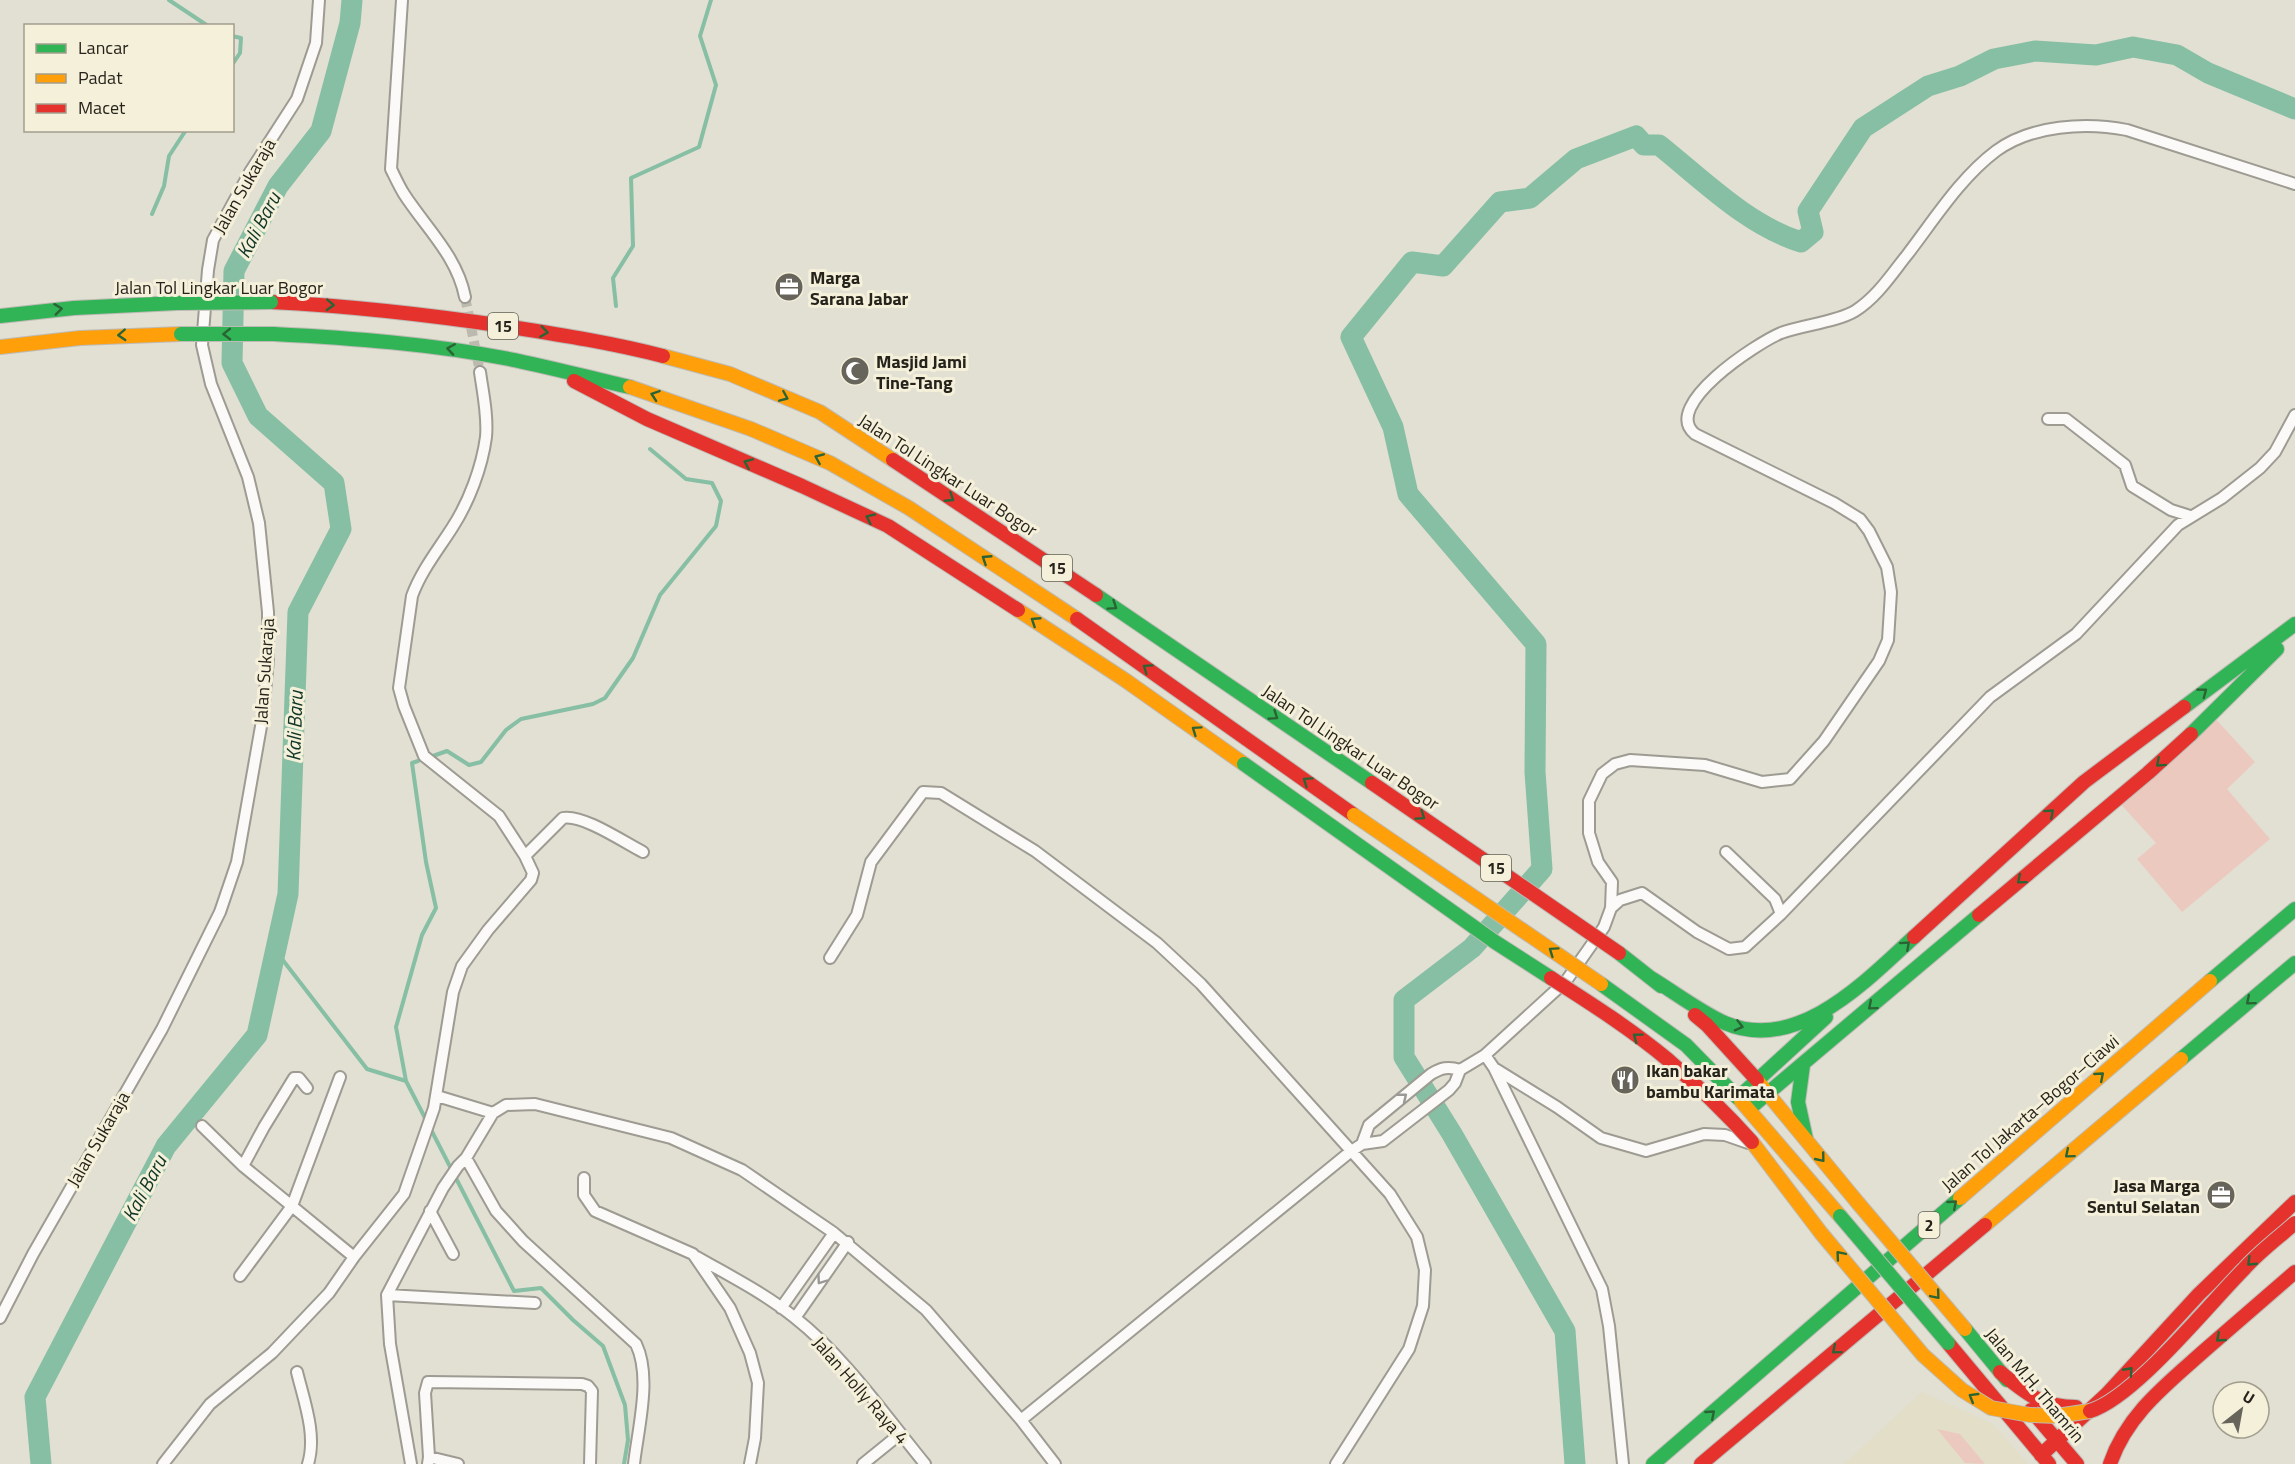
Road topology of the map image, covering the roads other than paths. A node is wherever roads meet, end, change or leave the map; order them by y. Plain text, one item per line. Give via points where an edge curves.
1 (319, 0) edge
2 (402, 0) edge
3 (2295, 184) edge
4 (465, 297) tunnel mouth
5 (0, 316) edge
6 (0, 347) edge
7 (549, 368) junction
8 (480, 372) tunnel mouth
9 (2295, 415) edge
10 (2048, 419) dead end
11 (2190, 516) junction
12 (2295, 624) edge
13 (2295, 638) edge
14 (643, 852) dead end
15 (1726, 852) dead end
16 (525, 856) junction
17 (2295, 901) edge
18 (1611, 908) junction
19 (2295, 909) edge
20 (1781, 914) junction
21 (2264, 934) junction
22 (830, 958) dead end
23 (2295, 963) edge
24 (1882, 966) junction
25 (1651, 978) junction
26 (1485, 1055) junction
27 (1803, 1065) junction
28 (1494, 1068) junction
29 (1460, 1070) junction
30 (340, 1077) dead end
31 (1757, 1080) junction
32 (307, 1088) dead end
33 (1768, 1093) junction
34 (436, 1096) junction
35 (1738, 1098) junction
36 (1749, 1109) junction
37 (493, 1113) junction
38 (202, 1126) dead end
39 (1770, 1133) junction
40 (1806, 1139) junction
41 (1362, 1144) junction
42 (1350, 1152) junction
43 (462, 1162) junction
44 (243, 1166) junction
45 (584, 1178) dead end
46 (2295, 1202) edge
47 (1858, 1203) joint
48 (292, 1206) junction
49 (430, 1210) junction
50 (2295, 1223) edge
51 (834, 1233) junction
52 (848, 1242) junction
53 (453, 1254) dead end
54 (693, 1254) junction
55 (354, 1257) junction
56 (2295, 1272) edge
57 (240, 1276) dead end
58 (387, 1295) junction
59 (535, 1303) dead end
60 (782, 1308) junction
61 (0, 1318) edge
62 (795, 1318) junction
63 (297, 1372) dead end
64 (2000, 1372) junction
65 (2107, 1394) junction
66 (1021, 1420) junction
67 (900, 1434) junction
68 (2057, 1440) junction
69 (2045, 1460) edge
70 (429, 1461) edge
71 (163, 1464) edge
72 (308, 1464) edge
73 (411, 1464) edge
74 (458, 1464) edge
75 (590, 1464) edge
76 (634, 1464) edge
77 (750, 1464) edge
78 (863, 1464) edge
79 (925, 1464) edge
80 (1055, 1464) edge
81 (1336, 1464) edge
82 (1623, 1464) edge
83 (1653, 1464) edge
84 (1701, 1464) edge
85 (2077, 1464) edge
86 (2110, 1464) edge

1 - 61 street, Jalan Sukaraja via 316,43 297,99 250,172 213,240 208,270 202,345 211,384 248,477 259,523 268,612 263,715 237,862 220,912 172,1010
2 - 4 street via 391,169 455,268
3 - 18 street via 2105,126 2064,127 2028,136 1996,152 1971,176 1875,296 1853,312 1781,333 1738,357 1695,398 1686,417 1688,429 1834,502 1865,525 1887,567 1891,591 1888,640 1879,661 1824,741 1790,779 1762,782 1705,765 1630,760 1615,764 1602,774 1589,801 1589,833 1598,862 1612,882
5 -> 25 main road, Jalan Tol Lingkar Luar Bogor / 15, bridge via 177,303 347,306 578,337 730,374 820,412 1101,597
7 -> 6 main road, 15, bridge via 422,345 273,333 80,338
35 -> 7 main road, 15, bridge via 1686,1045 1601,984 1095,631 909,508 830,462 751,429 635,388
50 -> 7 main road, bridge via 2246,1266 2123,1392 2093,1410 2057,1416 1991,1408 1962,1390 1923,1355 1821,1233 1752,1142 1721,1109 1667,1059 1607,1014 1495,942 1125,680 888,526 646,419
8 - 16 street via 486,437 461,515 412,596 399,688 427,759 499,816
9 - 11 street via 2275,452 2260,468 2222,498
10 - 11 street via 2066,419 2125,465 2132,486 2171,510
11 - 20 street via 2076,634 1990,697
24 -> 12 main road via 2084,782
13 -> 27 main road via 2276,649 2148,773
14 - 16 street via 580,819 568,817
15 - 20 street via 1775,899
16 - 34 street via 533,873 531,880 462,966 453,992
17 - 21 main road
18 - 20 street via 1620,900 1642,893 1696,932 1729,949 1745,947
18 - 26 street via 1604,927 1566,981
19 - 21 main road, Jalan Tol Jakarta–Bogor–Ciawi / 2
83 -> 21 main road, Jalan Tol Jakarta–Bogor–Ciawi / 2
22 - 42 street via 857,915 871,862 922,792 941,793 1035,851 1156,943 1201,984
23 -> 84 main road, 2
25 -> 24 main road via 1725,1023 1745,1029 1783,1029 1829,1008
24 - 31 main road
25 - 31 main road, Jalan Tol Lingkar Luar Bogor / 15 via 1707,1025
26 - 28 street
26 - 29 street
27 - 33 main road
27 - 40 main road via 1796,1105
28 - 39 street via 1601,1138 1646,1151 1704,1134 1725,1135 1750,1144
28 - 82 street via 1602,1289
29 - 41 street via 1455,1083 1394,1133 1383,1141
41 -> 29 street via 1369,1125 1431,1074 1451,1067
30 - 48 street
31 - 33 main road, Jalan Tol Lingkar Luar Bogor
31 - 35 main road
32 - 44 street via 299,1078 294,1078
33 - 36 main road
33 - 40 main road, Jalan Tol Lingkar Luar Bogor
34 - 37 street
34 - 55 street via 404,1194
35 - 36 main road
36 - 39 main road
37 - 43 street
37 - 51 street via 506,1105 535,1104 671,1138 742,1170
38 - 44 street
39 - 69 main road, bridge
40 -> 47 main road, Jalan Tol Lingkar Luar Bogor
41 - 42 street
42 - 66 street
42 - 81 street via 1390,1194 1417,1237 1425,1270 1423,1306 1409,1349
43 - 49 street
43 - 76 street via 496,1211 524,1241 636,1344 644,1384
44 - 48 street
45 - 54 street, Jalan Holly Raya 4 via 584,1196 595,1211
65 -> 46 main road via 2199,1294
47 -> 64 main road, Jalan M.H. Thamrin, bridge
48 - 55 street
48 - 57 street
49 - 53 street
49 - 58 street
51 - 52 street
51 - 60 street
52 -> 62 street
52 - 66 street via 926,1310
54 - 60 street, Jalan Holly Raya 4
54 - 77 street via 730,1308 750,1353 758,1383
55 - 71 street via 330,1293 272,1353 210,1404
56 -> 86 main road via 2150,1400 2124,1430
58 - 59 street
58 - 73 street via 390,1344
60 - 62 street, Jalan Holly Raya 4
62 - 67 street, Jalan Holly Raya 4 via 840,1362
63 - 72 street via 311,1434
64 - 65 main road via 2038,1402 2051,1406 2076,1407
64 - 68 main road, Jalan M.H. Thamrin
65 - 68 main road
66 - 80 street
67 - 78 street
67 - 79 street, Jalan Holly Raya 4
68 - 69 main road
68 - 85 main road, Jalan M.H. Thamrin
70 - 74 street
70 - 75 street via 425,1393 428,1382 582,1384 591,1391

